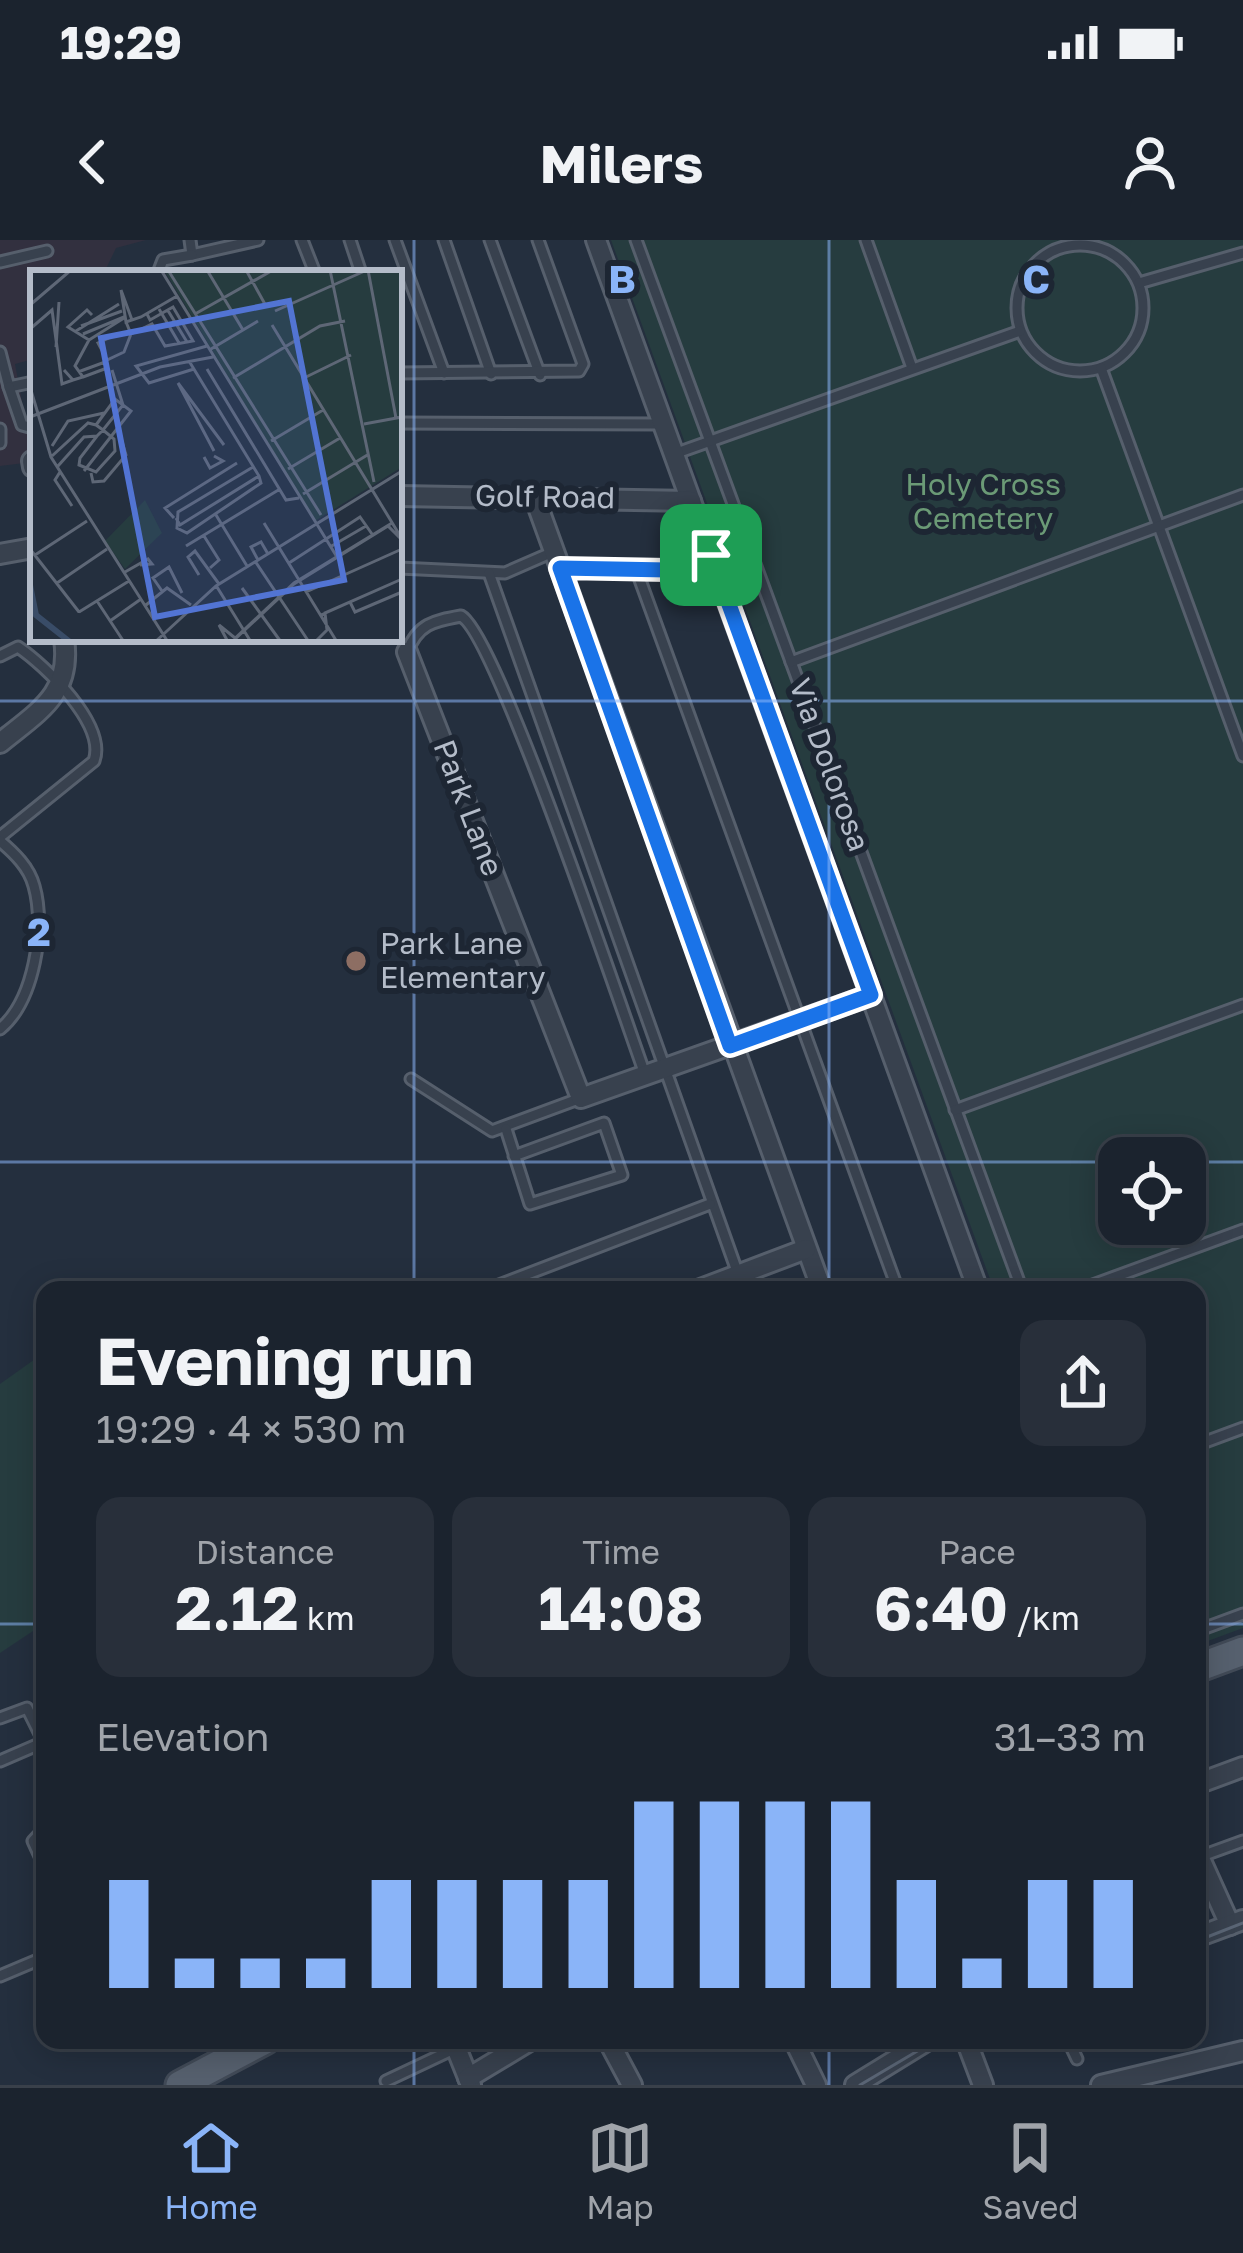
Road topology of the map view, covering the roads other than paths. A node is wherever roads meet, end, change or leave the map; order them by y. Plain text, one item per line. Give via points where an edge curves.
1 (190, 240) edge
2 (258, 240) edge
3 (302, 240) edge
4 (350, 240) edge
5 (395, 240) edge
6 (444, 240) edge
7 (490, 240) edge
8 (538, 240) edge
9 (596, 240) edge
10 (636, 240) edge
11 (866, 240) edge
12 (1089, 242) edge
13 (47, 250) dead end
14 (1243, 253) edge
15 (192, 255) junction
16 (0, 262) edge
17 (159, 270) edge
18 (314, 270) edge
19 (361, 270) edge
20 (1138, 283) junction
21 (1020, 331) junction
22 (0, 352) edge
23 (912, 368) junction
24 (1101, 368) junction
25 (402, 373) edge
26 (444, 373) junction
27 (490, 374) junction
28 (540, 375) junction
29 (30, 383) edge
30 (9, 387) junction
31 (661, 418) junction
32 (402, 423) edge
33 (30, 427) edge
34 (0, 429) edge
35 (710, 440) junction
36 (0, 443) edge
37 (674, 454) junction
38 (1243, 495) edge
39 (402, 496) edge
40 (534, 496) junction
41 (691, 501) junction
42 (1159, 526) junction
43 (30, 549) edge
44 (0, 554) edge
45 (711, 555) junction
46 (557, 560) junction
47 (402, 568) edge
48 (636, 569) junction
49 (489, 573) junction
50 (64, 642) edge
51 (407, 652) joint
52 (0, 656) edge
53 (791, 662) junction
54 (61, 690) junction
55 (0, 743) edge
56 (1242, 750) edge
57 (0, 839) edge
58 (871, 995) junction
59 (1243, 1005) edge
60 (799, 1022) junction
61 (0, 1029) edge
62 (730, 1046) junction
63 (655, 1073) junction
64 (411, 1079) dead end
65 (581, 1099) junction
66 (955, 1109) junction
67 (547, 1113) junction
68 (506, 1129) junction
69 (557, 1141) junction
70 (514, 1156) junction
71 (710, 1204) junction
72 (1243, 1230) edge
73 (806, 1250) junction
74 (738, 1275) junction
75 (509, 1281) edge
76 (722, 1281) edge
77 (818, 1281) edge
78 (895, 1281) edge
79 (975, 1281) edge
80 (1019, 1281) edge
81 (1104, 1281) edge
82 (1243, 1429) edge
83 (1206, 1442) edge
84 (1243, 1614) edge
85 (1206, 1628) edge
86 (1243, 1651) edge
87 (1206, 1665) edge
88 (0, 1718) edge
89 (36, 1726) edge
90 (36, 1745) edge
91 (0, 1761) edge
92 (1243, 1767) edge
93 (1206, 1781) edge
94 (1243, 1841) edge
95 (1206, 1853) edge
96 (1206, 1869) edge
97 (1237, 1922) edge
98 (1206, 1934) edge
99 (36, 1961) edge
100 (0, 1976) edge
101 (233, 2049) edge
102 (446, 2049) edge
103 (457, 2049) edge
104 (518, 2049) edge
105 (613, 2049) edge
106 (798, 2049) edge
107 (913, 2049) edge
108 (969, 2049) edge
109 (1072, 2049) edge
110 (1243, 2051) edge
111 (1077, 2059) dead end
112 (386, 2081) dead end
113 (470, 2081) edge
114 (180, 2085) edge
115 (632, 2085) edge
116 (815, 2085) edge
117 (855, 2085) edge
118 (982, 2085) edge
119 (1100, 2085) edge

1 - 15 lane
2 - 15 lane
3 - 18 lane
4 - 19 lane
5 - 26 lane
6 - 27 lane
7 - 28 lane
8 - 28 lane via 584,364 567,375
9 - 31 street
10 - 35 lane, Via Dolorosa
11 - 23 lane
12 - 20 lane via 1115,255
12 - 21 lane via 1057,248 1027,272 1016,307
13 - 16 lane
14 - 20 lane
15 - 17 lane via 163,260
20 - 24 lane via 1138,334
21 - 23 lane
21 - 24 lane via 1058,367
22 - 30 lane
23 - 35 lane
24 - 42 lane
25 - 26 lane
26 - 27 lane
27 - 28 lane
29 - 30 lane
30 - 33 lane via 22,425
31 - 32 lane
31 - 37 street
34 - 36 lane
35 - 37 lane
35 - 53 lane, Via Dolorosa
37 - 41 street
38 - 42 lane
39 - 40 street, Golf Road
40 - 41 street, Golf Road
40 - 46 street
41 - 45 street
42 - 53 lane
42 - 56 lane
43 - 44 street
45 - 48 lane via 668,570
45 - 58 street
46 - 48 lane
46 - 49 lane
46 - 62 street
47 - 49 lane
48 - 60 lane
49 - 63 lane
50 - 54 street
51 - 63 lane via 433,621 460,616 476,630
51 - 65 street, Park Lane
52 - 54 lane via 18,647
53 - 66 lane, Via Dolorosa
54 - 55 street
54 - 57 lane via 91,728 97,754
57 - 61 lane via 27,871 36,909 28,991
58 - 60 street
58 - 79 street
59 - 66 lane
60 - 62 street
60 - 78 lane
62 - 63 street
62 - 73 street
63 - 65 street
63 - 71 lane
64 - 68 lane via 492,1131
65 - 67 lane
66 - 80 lane, Via Dolorosa
67 - 68 lane
67 - 69 lane
68 - 70 lane
69 - 70 lane
69 - 70 lane via 604,1124 622,1174 530,1204
71 - 74 lane
71 - 75 lane
72 - 81 lane
73 - 74 street
73 - 77 street
74 - 76 street
82 - 83 lane
84 - 85 lane
86 - 87 main road
88 - 89 lane via 27,1708
90 - 91 lane
92 - 93 street
94 - 95 lane
96 - 97 street
97 - 98 street
99 - 100 lane
101 - 114 main road
102 - 112 lane
103 - 113 street
104 - 113 street
105 - 115 street
106 - 116 street
107 - 117 street
108 - 118 street
109 - 111 lane
110 - 119 street

